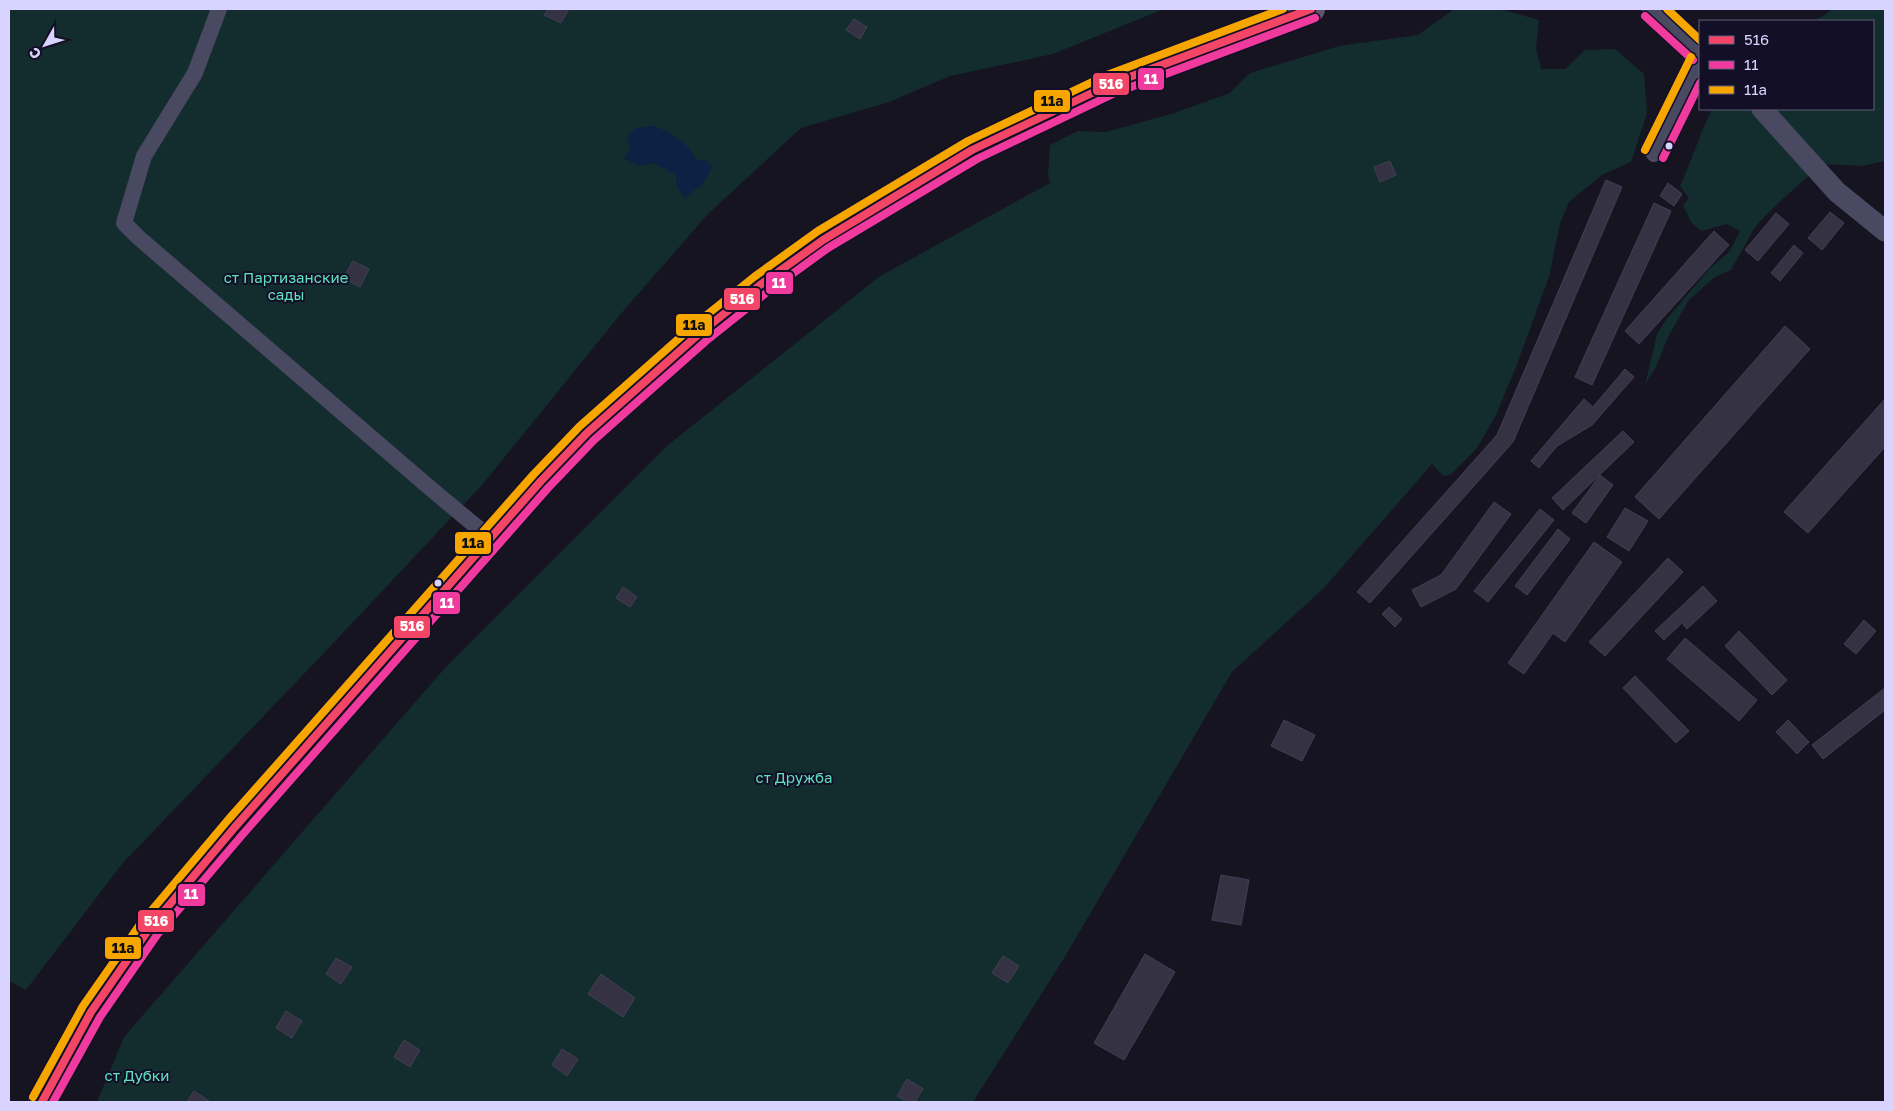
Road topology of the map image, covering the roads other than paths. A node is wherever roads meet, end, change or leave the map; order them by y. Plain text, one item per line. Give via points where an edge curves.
1 (219, 9) edge
2 (1311, 9) edge
3 (1652, 9) edge
4 (1699, 52) edge
5 (1699, 63) edge
6 (1763, 110) edge
7 (1654, 154) dead end
8 (1885, 231) edge
9 (490, 538) junction
10 (42, 1102) edge

1 - 9 street via 194,73 144,156 124,223
2 - 9 highway via 1111,84 972,150 824,240 700,333 587,433
3 - 4 street
5 - 7 street
6 - 8 street via 1837,192
9 - 10 highway via 149,929 91,1012

